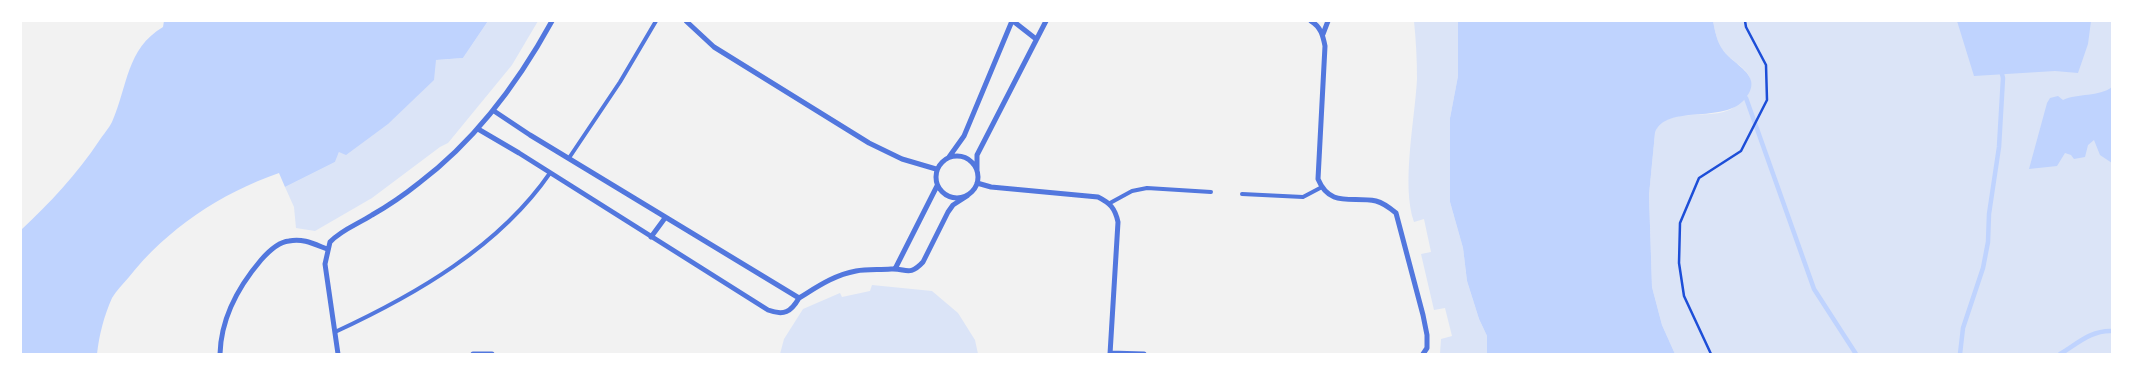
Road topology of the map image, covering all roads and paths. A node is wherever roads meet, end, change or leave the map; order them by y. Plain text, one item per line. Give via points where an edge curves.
1 (552, 21) edge
2 (656, 21) edge
3 (686, 21) edge
4 (1013, 21) edge
5 (1046, 21) edge
6 (1311, 21) edge
7 (1328, 21) edge
8 (1745, 21) edge
9 (1323, 34) junction
10 (1036, 39) junction
11 (494, 111) junction
12 (478, 129) junction
13 (949, 157) junction
14 (570, 158) junction
15 (936, 170) junction
16 (977, 171) junction
17 (550, 173) junction
18 (977, 183) junction
19 (937, 186) junction
20 (1322, 188) junction
21 (1211, 192) dead end
22 (1242, 194) dead end
23 (967, 196) junction
24 (1110, 203) junction
25 (665, 218) junction
26 (652, 237) junction
27 (327, 249) junction
28 (895, 269) junction
29 (799, 298) junction
30 (335, 332) junction
31 (1110, 353) edge
32 (220, 354) edge
33 (338, 354) edge
34 (473, 354) edge
35 (492, 354) edge
36 (1144, 354) edge
37 (1423, 354) edge
38 (1710, 354) edge

1 - 11 street
2 - 14 lane
3 - 15 street via 714,47 862,139 902,159
4 - 10 street
4 - 13 street via 964,136
5 - 10 street
6 - 9 street
7 - 9 street
8 - 38 path via 1766,65 1767,100 1741,151 1699,178 1680,224 1679,263 1684,296
9 - 20 street via 1317,168
10 - 16 street via 977,156
11 - 12 street
11 - 14 street
12 - 17 street
12 - 27 street via 420,183 335,237
13 - 15 street
13 - 16 street via 964,156
14 - 25 street
15 - 19 street
16 - 18 street
17 - 26 street
17 - 30 lane via 536,194 471,253 406,297
18 - 23 street
18 - 24 street via 1098,196
19 - 23 street via 950,197
19 - 28 street
20 - 22 lane via 1303,197
20 - 37 street via 1333,197 1376,201 1396,213 1427,335
21 - 24 lane via 1147,188 1132,191
23 - 28 street via 948,212 923,262 911,271
24 - 31 street via 1118,222
25 - 26 street
25 - 29 street
26 - 29 street via 768,310 786,314
27 - 30 street via 325,264
27 - 32 street via 297,240 287,241 266,254 236,293 223,329
28 - 29 street via 841,275
30 - 33 street
31 - 36 street
34 - 35 street

